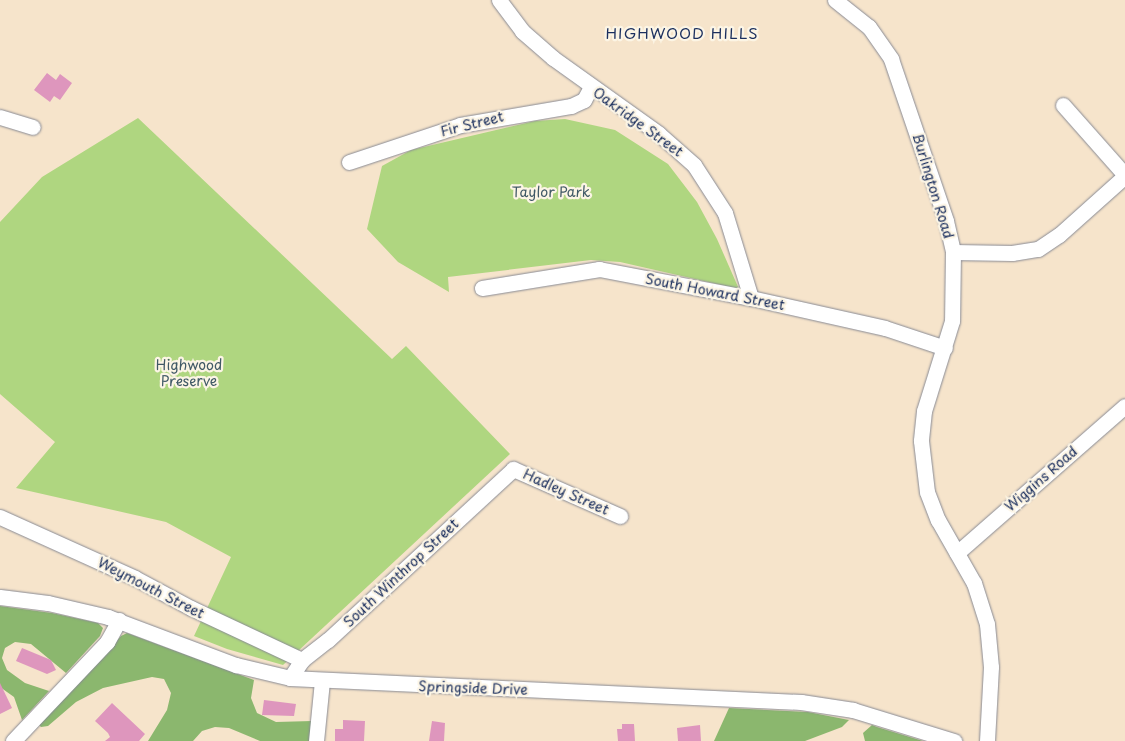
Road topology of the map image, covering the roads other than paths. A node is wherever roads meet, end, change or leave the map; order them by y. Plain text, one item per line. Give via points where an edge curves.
1 (499, 0) edge
2 (835, 0) edge
3 (591, 87) junction
4 (1064, 105) dead end
5 (0, 117) edge
6 (32, 127) dead end
7 (348, 162) dead end
8 (1125, 176) edge
9 (953, 252) junction
10 (482, 288) dead end
11 (751, 298) junction
12 (945, 348) junction
13 (1125, 406) edge
14 (513, 469) joint
15 (620, 516) dead end
16 (0, 517) edge
17 (957, 553) junction
18 (0, 597) edge
19 (119, 620) junction
20 (302, 660) junction
21 (290, 678) junction
22 (322, 681) junction
23 (13, 741) edge
24 (316, 741) edge
25 (954, 741) edge
26 (987, 741) edge

1 - 3 street, Oakridge Street via 538,46
2 - 9 street, Burlington Road via 869,27 891,59 946,221
3 - 7 street, Fir Street via 584,100 571,106 478,120
3 - 11 street, Oakridge Street via 676,147 708,182 725,213
4 - 8 street
5 - 6 street
8 - 9 street via 1059,235 1038,249 1012,253
9 - 12 street, Burlington Road via 954,290
10 - 11 street, South Howard Street via 599,269
11 - 12 street, South Howard Street via 884,328
12 - 17 street, Burlington Road via 924,410 921,441 928,492 938,520
13 - 17 street, Wiggins Road
14 - 15 street, Hadley Street
14 - 20 street, South Winthrop Street via 328,640
16 - 20 street, Weymouth Street via 135,578
17 - 26 street, Burlington Road via 974,583 987,624 991,667
18 - 19 street, Springside Drive via 68,606
19 - 21 street, Springside Drive via 236,665
19 - 23 street via 106,642
20 - 21 street, South Winthrop Street
21 - 22 street, Springside Drive
22 - 24 street
22 - 25 street, Springside Drive via 801,702 844,708

